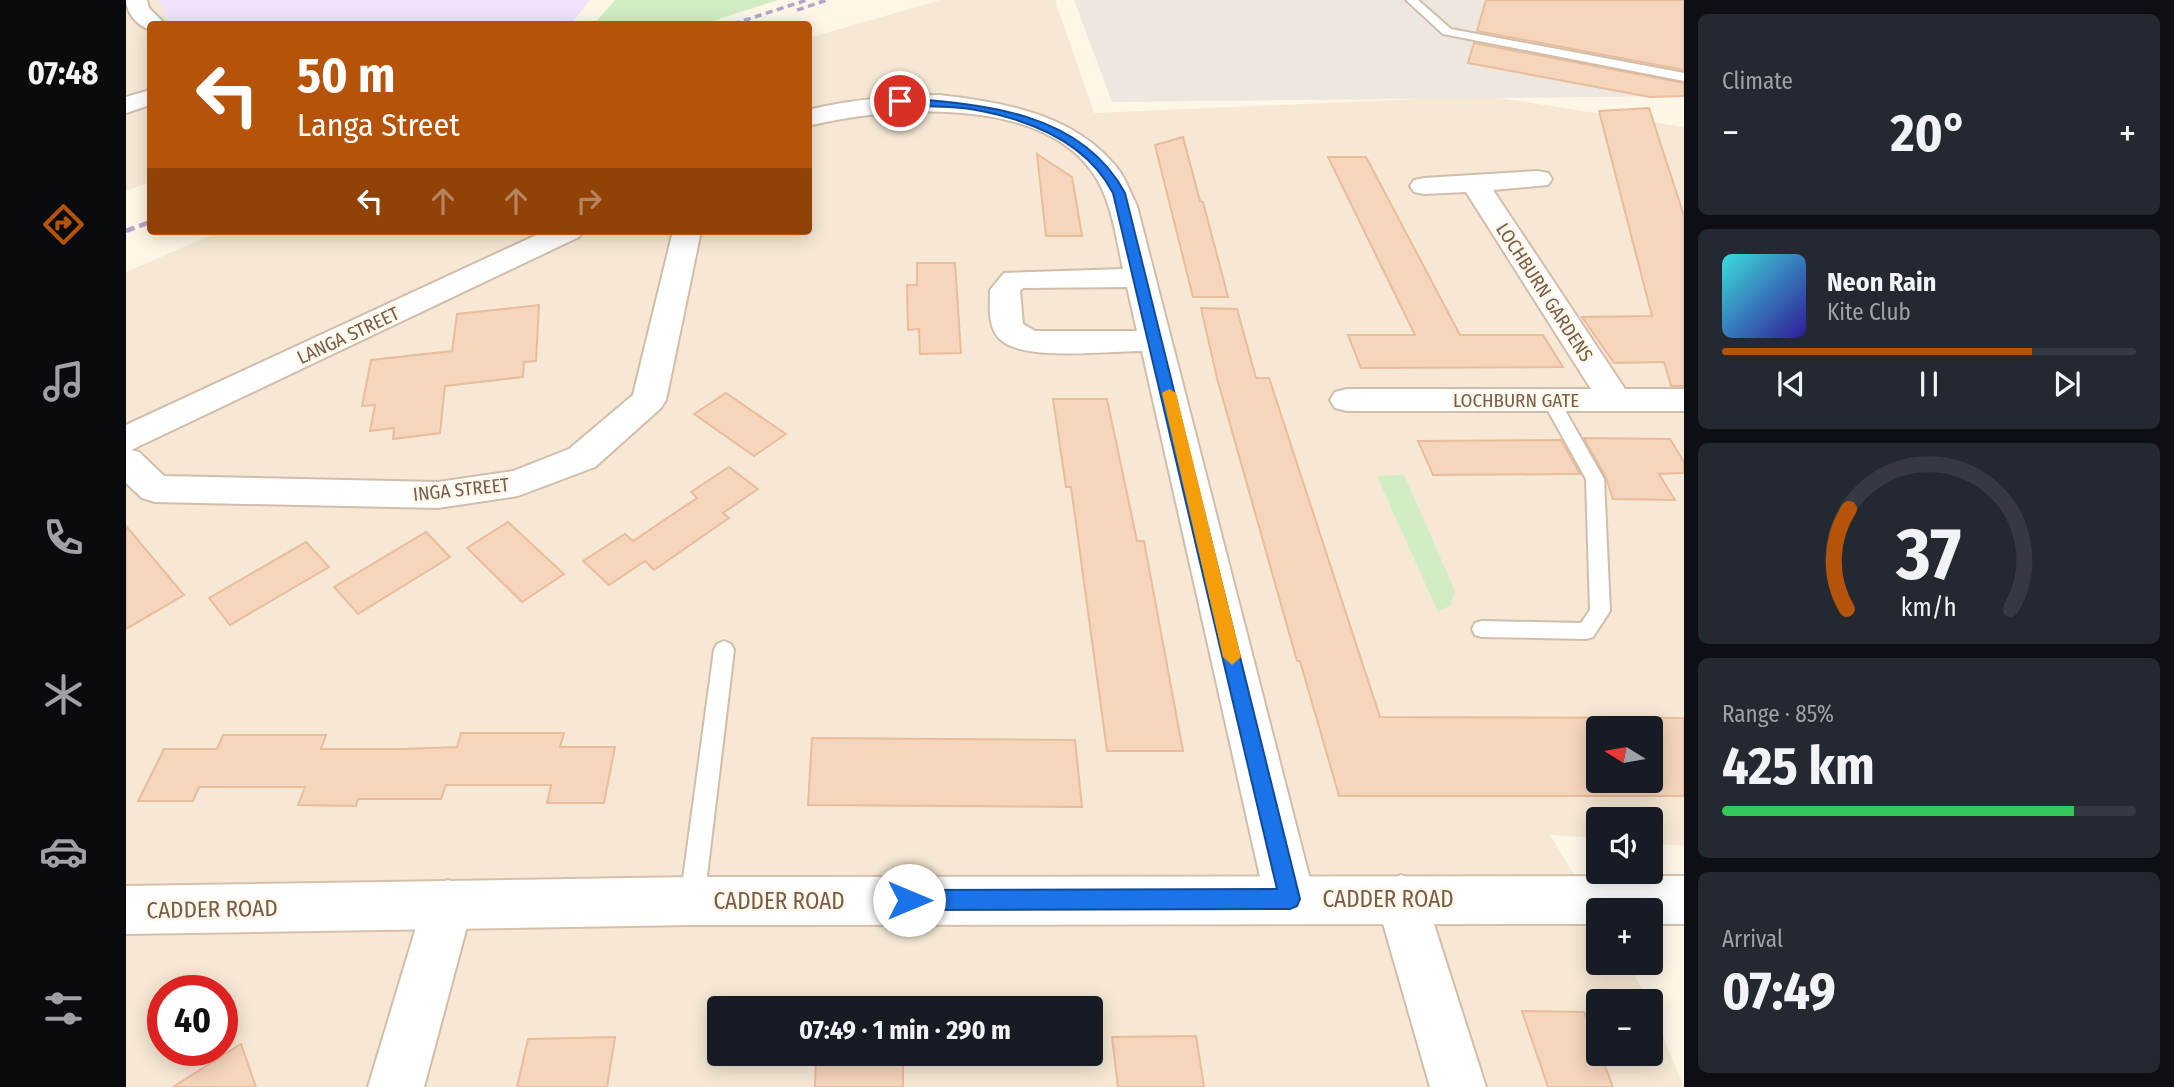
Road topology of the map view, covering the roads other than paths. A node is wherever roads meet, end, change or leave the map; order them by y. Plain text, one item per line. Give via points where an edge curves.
1 (136, 0) edge
2 (1411, 0) edge
3 (151, 21) edge
4 (1684, 77) edge
5 (147, 98) edge
6 (126, 105) edge
7 (812, 117) edge
8 (1538, 179) dead end
9 (1475, 184) junction
10 (1424, 186) dead end
11 (560, 235) edge
12 (686, 235) edge
13 (1140, 278) junction
14 (1156, 341) junction
15 (1348, 400) dead end
16 (1551, 400) junction
17 (1615, 400) junction
18 (1684, 400) edge
19 (126, 439) edge
20 (126, 461) edge
21 (1482, 629) dead end
22 (724, 650) dead end
23 (1290, 899) junction
24 (1401, 899) junction
25 (1684, 900) edge
26 (692, 901) junction
27 (448, 904) junction
28 (127, 912) edge
29 (397, 1087) edge
30 (1458, 1087) edge

1 - 3 street via 139,11
2 - 4 lane via 1447,32
5 - 6 street
7 - 13 street via 869,104 935,102 1009,114 1049,128 1109,173 1119,193
8 - 9 street
9 - 10 street
9 - 17 street, LOCHBURN GARDENS
11 - 19 street, LANGA STREET
12 - 20 street, INGA STREET via 649,400 582,458 518,483 438,495 155,489
13 - 14 street
13 - 14 street via 1015,279 1005,290 1007,324 1013,334 1032,341
14 - 23 street
15 - 16 street, LOCHBURN GATE
16 - 17 street, LOCHBURN GATE
16 - 21 lane via 1595,480 1600,611 1586,631
17 - 18 street, LOCHBURN GATE
22 - 26 lane
23 - 24 street, CADDER ROAD
23 - 26 street, CADDER ROAD
24 - 25 street, CADDER ROAD
24 - 30 street
26 - 27 street, CADDER ROAD
27 - 28 street, CADDER ROAD
27 - 29 street

